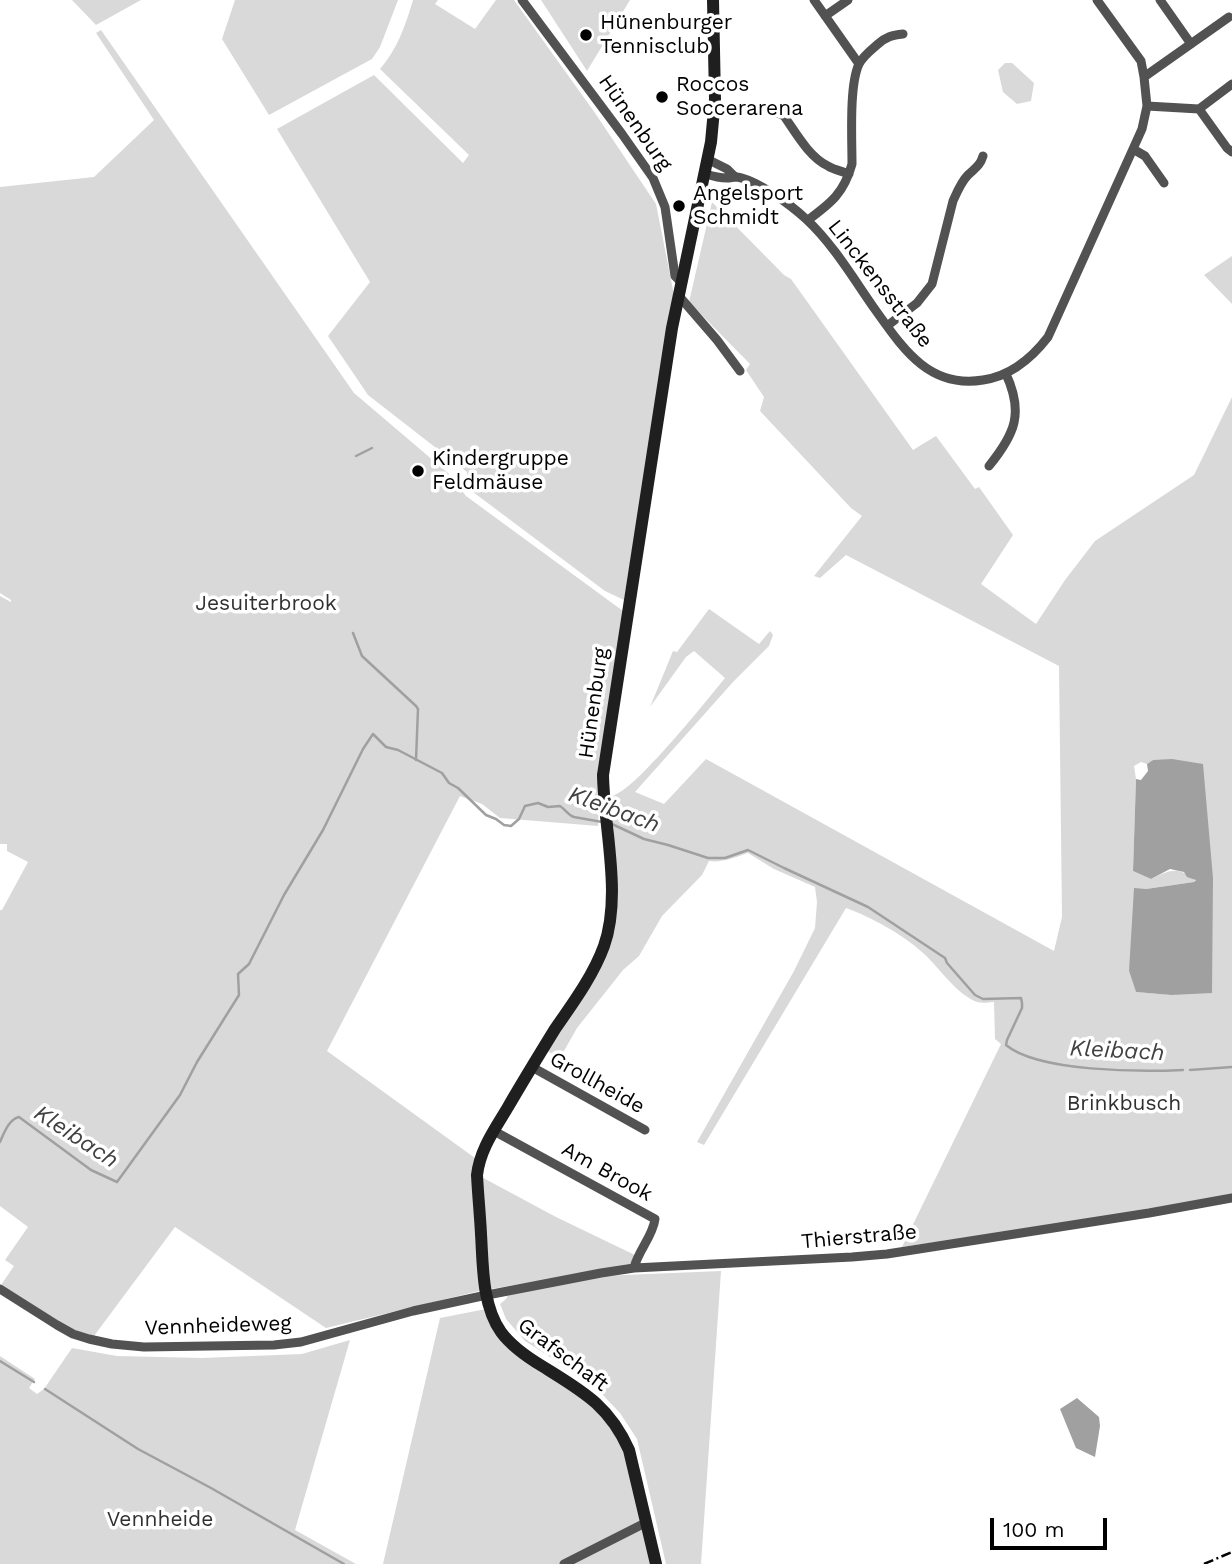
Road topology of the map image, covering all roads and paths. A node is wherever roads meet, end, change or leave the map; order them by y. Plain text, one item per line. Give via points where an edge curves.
1 (522, 0) edge
2 (713, 0) edge
3 (814, 0) edge
4 (848, 0) edge
5 (1097, 0) edge
6 (1160, 0) edge
7 (825, 16) junction
8 (1229, 17) dead end
9 (903, 34) dead end
10 (1191, 44) junction
11 (859, 64) junction
12 (1144, 77) junction
13 (1232, 84) edge
14 (1147, 106) junction
15 (1199, 108) junction
16 (778, 113) dead end
17 (1133, 149) junction
18 (1232, 152) edge
19 (983, 156) dead end
20 (709, 160) junction
21 (706, 174) junction
22 (849, 174) junction
23 (735, 177) junction
24 (1164, 183) dead end
25 (808, 220) junction
26 (681, 282) junction
27 (678, 296) junction
28 (887, 326) junction
29 (740, 370) dead end
30 (1006, 374) junction
31 (989, 466) dead end
32 (532, 1067) junction
33 (645, 1129) dead end
34 (494, 1131) junction
35 (1232, 1198) edge
36 (635, 1268) junction
37 (0, 1289) edge
38 (487, 1295) junction
39 (647, 1522) junction
40 (564, 1564) edge
41 (656, 1564) edge

1 - 26 street, Hünenburg via 653,178 665,207 675,276
2 - 20 street, Hünenburg via 715,99
3 - 7 street
4 - 7 street
5 - 12 street, Linckensstraße via 1141,61
6 - 10 street
7 - 11 street
8 - 10 street
9 - 11 street via 881,41
10 - 12 street
11 - 22 street
12 - 14 street, Linckensstraße
13 - 15 street
14 - 15 street
14 - 17 street, Linckensstraße
15 - 18 street
16 - 22 street via 819,161
17 - 24 street via 1145,156
17 - 30 street, Linckensstraße via 1048,337
19 - 28 street via 953,201 932,284 917,303
20 - 21 street, Hünenburg
20 - 23 street, Linckensstraße
21 - 23 street, Linckensstraße
21 - 26 street, Hünenburg
22 - 25 street via 837,197
23 - 25 street, Linckensstraße via 775,195
25 - 28 street, Linckensstraße
26 - 27 street, Hünenburg
27 - 29 street
27 - 32 street, Hünenburg via 603,775 612,901 609,923 604,946 586,982
28 - 30 street, Linckensstraße via 913,358 945,378 971,382
30 - 31 street via 1015,399 1015,421 1010,437
32 - 33 street, Grollheide
32 - 34 street, Hünenburg
34 - 36 street, Am Brook via 655,1219
34 - 38 street, Hünenburg via 479,1160 477,1175
35 - 36 street, Thierstraße via 887,1254
36 - 38 street, Thierstraße
37 - 38 street, Vennheideweg via 73,1334 144,1347 301,1342
38 - 39 street, Grafschaft via 494,1320 509,1342 581,1390 613,1420 629,1450
39 - 40 street
39 - 41 street, Grafschaft

